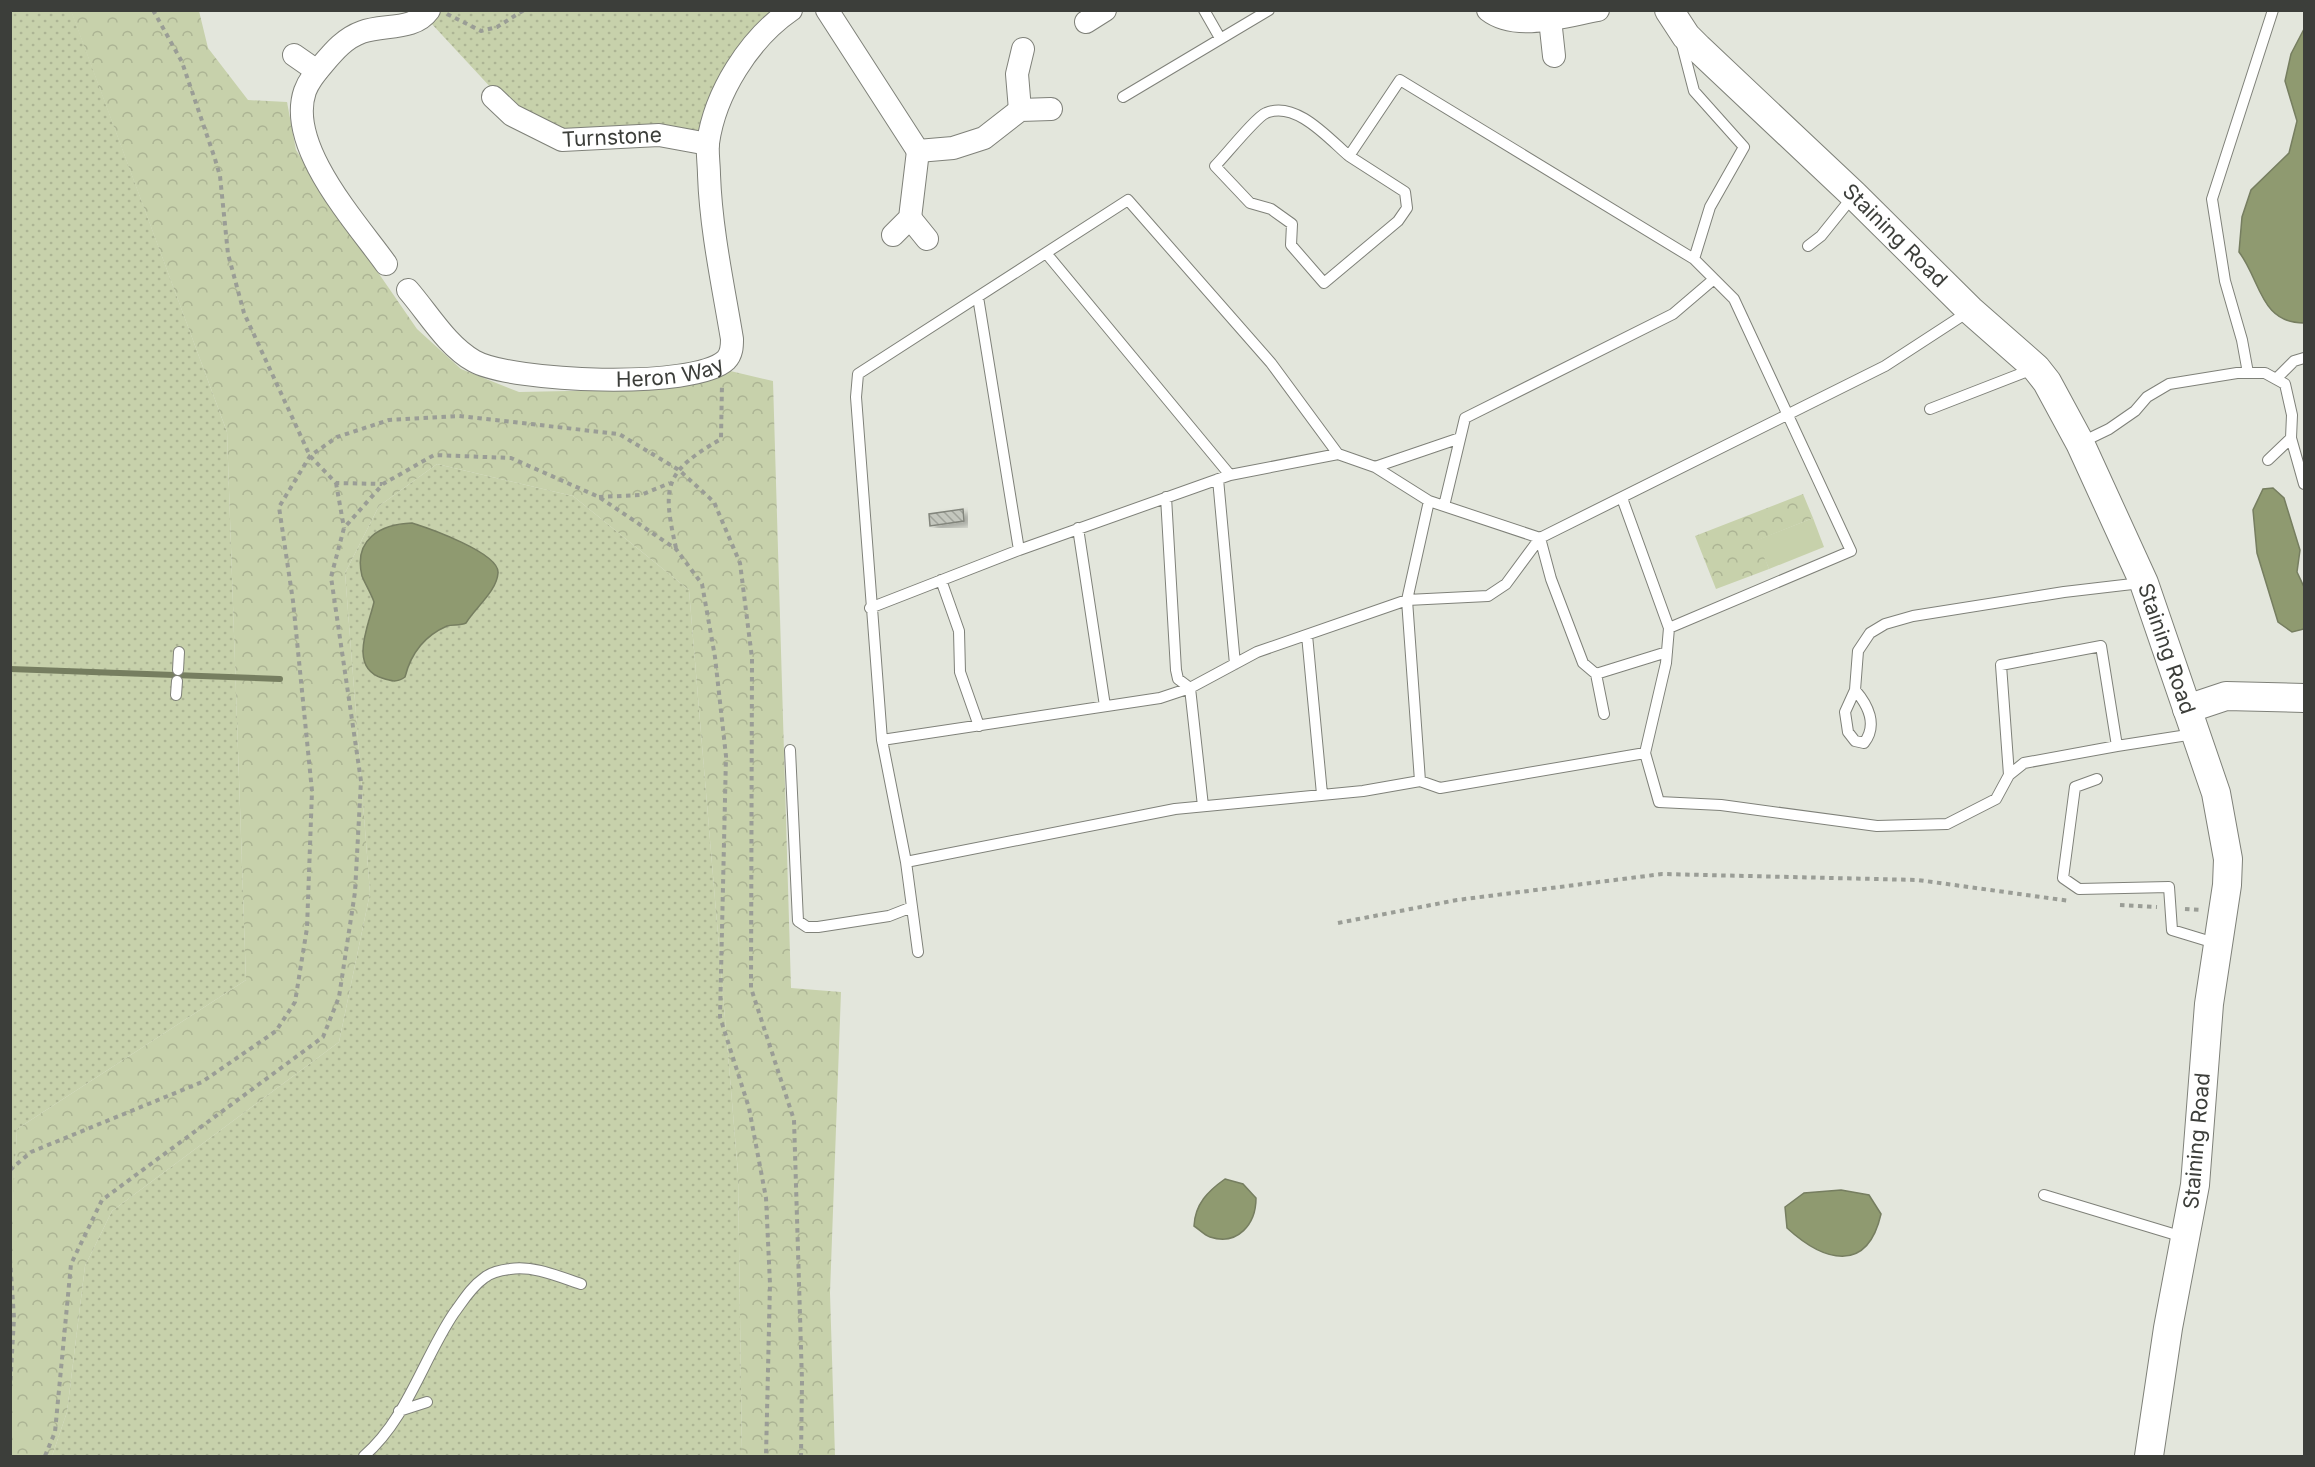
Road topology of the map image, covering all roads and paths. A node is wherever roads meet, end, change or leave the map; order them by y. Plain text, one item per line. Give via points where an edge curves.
1 (153, 10) edge
2 (429, 10) edge
3 (441, 10) edge
4 (524, 10) edge
5 (791, 10) edge
6 (827, 10) edge
7 (1105, 10) edge
8 (1204, 10) edge
9 (1269, 10) edge
10 (1488, 10) edge
11 (1598, 10) edge
12 (2272, 10) edge
13 (1673, 17) edge
14 (1550, 19) junction
15 (1086, 22) dead end
16 (1220, 39) junction
17 (1023, 49) dead end
18 (294, 55) dead end
19 (1554, 56) dead end
20 (317, 71) junction
21 (493, 97) dead end
22 (1123, 97) dead end
23 (1052, 109) dead end
24 (1020, 110) junction
25 (708, 144) junction
26 (918, 151) junction
27 (1349, 156) junction
28 (1854, 195) junction
29 (910, 218) junction
30 (893, 235) dead end
31 (927, 239) dead end
32 (1808, 246) dead end
33 (1047, 253) junction
34 (1694, 259) junction
35 (386, 264) dead end
36 (1714, 279) junction
37 (408, 290) dead end
38 (978, 297) junction
39 (1970, 310) junction
40 (2304, 358) edge
41 (723, 362) junction
42 (2036, 368) junction
43 (2248, 373) junction
44 (2276, 379) junction
45 (1930, 409) dead end
46 (1788, 415) junction
47 (1460, 438) junction
48 (2291, 438) junction
49 (2080, 443) junction
50 (1338, 453) junction
51 (310, 456) junction
52 (2268, 460) dead end
53 (1375, 467) junction
54 (679, 470) junction
55 (1230, 475) junction
56 (1218, 479) junction
57 (336, 483) junction
58 (670, 483) junction
59 (383, 484) junction
60 (2304, 484) edge
61 (599, 497) junction
62 (1166, 497) junction
63 (1622, 498) junction
64 (1429, 501) junction
65 (1444, 506) junction
66 (344, 528) junction
67 (1078, 528) junction
68 (1540, 538) junction
69 (676, 549) junction
70 (1019, 550) junction
71 (941, 580) junction
72 (2144, 583) junction
73 (1407, 600) junction
74 (870, 608) junction
75 (1669, 628) junction
76 (1307, 635) junction
77 (179, 652) dead end
78 (1667, 652) junction
79 (1235, 664) junction
80 (1596, 674) junction
81 (1190, 688) junction
82 (1855, 690) dead end
83 (176, 695) dead end
84 (2304, 698) edge
85 (1106, 706) junction
86 (1604, 714) dead end
87 (2191, 721) junction
88 (979, 726) junction
89 (882, 740) junction
90 (2117, 746) junction
91 (790, 750) dead end
92 (1646, 753) junction
93 (2009, 775) junction
94 (2097, 779) dead end
95 (1420, 781) junction
96 (1322, 795) junction
97 (1203, 806) junction
98 (906, 862) junction
99 (2081, 902) dead end
100 (2114, 904) dead end
101 (912, 907) junction
102 (2170, 908) junction
103 (2224, 911) junction
104 (1338, 923) dead end
105 (2218, 944) junction
106 (918, 952) dead end
107 (10, 1170) edge
108 (2044, 1194) dead end
109 (2186, 1238) junction
110 (10, 1259) edge
111 (581, 1284) dead end
112 (10, 1388) edge
113 (428, 1402) dead end
114 (399, 1411) junction
115 (45, 1456) edge
116 (364, 1456) edge
117 (766, 1456) edge
118 (801, 1456) edge
119 (2149, 1456) edge

1 - 51 path via 182,62 215,159 228,254 244,313
2 - 20 street via 418,22 376,28 354,36
3 - 4 path via 481,31 497,27
5 - 25 street, Heron Way via 762,36 736,69
6 - 26 street
7 - 15 street
8 - 16 lane
9 - 16 lane
10 - 14 street via 1507,21
11 - 14 street
12 - 43 lane via 2212,199 2225,281
13 - 28 street, Staining Road via 1698,48
13 - 34 lane via 1694,91 1743,147 1710,207
14 - 19 street
16 - 22 lane
17 - 24 street via 1017,74
18 - 20 street
20 - 35 street via 302,102 309,145 330,187
21 - 25 street, Turnstone via 512,115 562,140 659,135
23 - 24 street
24 - 26 street via 984,138 953,148
25 - 41 street, Heron Way via 710,200 732,339 732,350
26 - 29 street
27 - 27 lane via 1302,117 1282,110 1265,113 1215,166 1250,203 1271,209 1292,224 1291,245 1324,284 1398,221 1407,208 1405,192
27 - 34 lane via 1400,80
28 - 32 lane
28 - 39 street, Staining Road
29 - 30 street
29 - 31 street
33 - 38 lane
33 - 50 lane via 1128,200 1270,363
33 - 55 lane
34 - 36 lane
36 - 46 lane via 1734,299
36 - 47 lane via 1672,314 1465,418
37 - 41 street, Heron Way via 458,349 492,368 599,380 645,380 711,369
38 - 70 lane
38 - 74 lane via 858,374 856,397
39 - 42 street, Staining Road
39 - 46 lane via 1885,366
40 - 44 lane via 2294,361
41 - 54 path via 722,439 694,455
42 - 45 lane
42 - 49 street, Staining Road via 2058,399
43 - 44 lane via 2265,373
43 - 49 lane via 2169,384 2109,429
44 - 48 lane via 2286,384 2292,415
46 - 63 lane
46 - 75 lane via 1851,551
47 - 53 lane
47 - 65 lane
48 - 52 lane
48 - 60 lane
49 - 72 street, Staining Road
50 - 53 lane
50 - 55 lane
51 - 54 path via 338,437 389,420 459,416 619,434
51 - 57 path
51 - 107 path via 279,507 293,601 312,791 307,928 296,1002 276,1031 202,1082 31,1152
53 - 64 lane
54 - 58 path
54 - 118 path via 714,502 740,562 752,658 751,988 794,1120
55 - 56 lane
56 - 62 lane
56 - 79 lane
57 - 59 path
57 - 66 path
58 - 61 path via 641,495
58 - 69 path via 668,509
59 - 61 path via 434,455 511,458
59 - 66 path
61 - 69 path
62 - 67 lane
62 - 81 lane via 1178,679
63 - 68 lane
63 - 75 lane
64 - 65 lane
64 - 73 lane
65 - 68 lane
66 - 115 path via 331,577 361,781 355,892 339,997 323,1036 102,1200 71,1264 54,1432
67 - 70 lane
67 - 85 lane
68 - 73 lane via 1506,584 1488,596
68 - 80 lane via 1583,663
69 - 117 path via 702,584 726,756 720,1017 749,1108 766,1198 770,1284
70 - 71 lane
71 - 74 lane
71 - 88 lane via 959,631 960,672
72 - 82 lane via 2064,592 1885,624 1870,633 1858,651
72 - 87 street, Staining Road
73 - 76 lane
73 - 95 lane
74 - 89 lane
75 - 78 lane
76 - 79 lane
76 - 96 lane
77 - 83 lane
78 - 80 lane
78 - 92 lane
79 - 81 lane
80 - 86 lane
81 - 85 lane via 1160,698
81 - 97 lane
84 - 87 street via 2226,696
85 - 88 lane
87 - 90 lane
87 - 103 street, Staining Road via 2224,826 2228,860
88 - 89 lane
89 - 98 lane
90 - 93 lane via 2024,763
90 - 93 lane via 2101,646 2001,665
91 - 101 lane via 798,921 807,927 818,927 889,916
92 - 93 lane via 1659,802 1721,805 1876,826 1947,824 1996,799
92 - 95 lane via 1440,788
94 - 102 lane via 2075,788 2063,878 2079,889 2169,887
95 - 96 lane
96 - 97 lane
97 - 98 lane
98 - 101 lane
99 - 104 path via 1918,880 1662,874 1456,900
100 - 102 path
101 - 106 lane
102 - 103 path
102 - 105 lane via 2172,930
103 - 105 street, Staining Road
105 - 109 street, Staining Road via 2209,1004 2195,1185
108 - 109 lane
109 - 119 street, Staining Road
110 - 112 path via 14,1352
111 - 114 lane via 543,1272 512,1268 485,1277 448,1323
113 - 114 lane
114 - 116 lane via 375,1447

